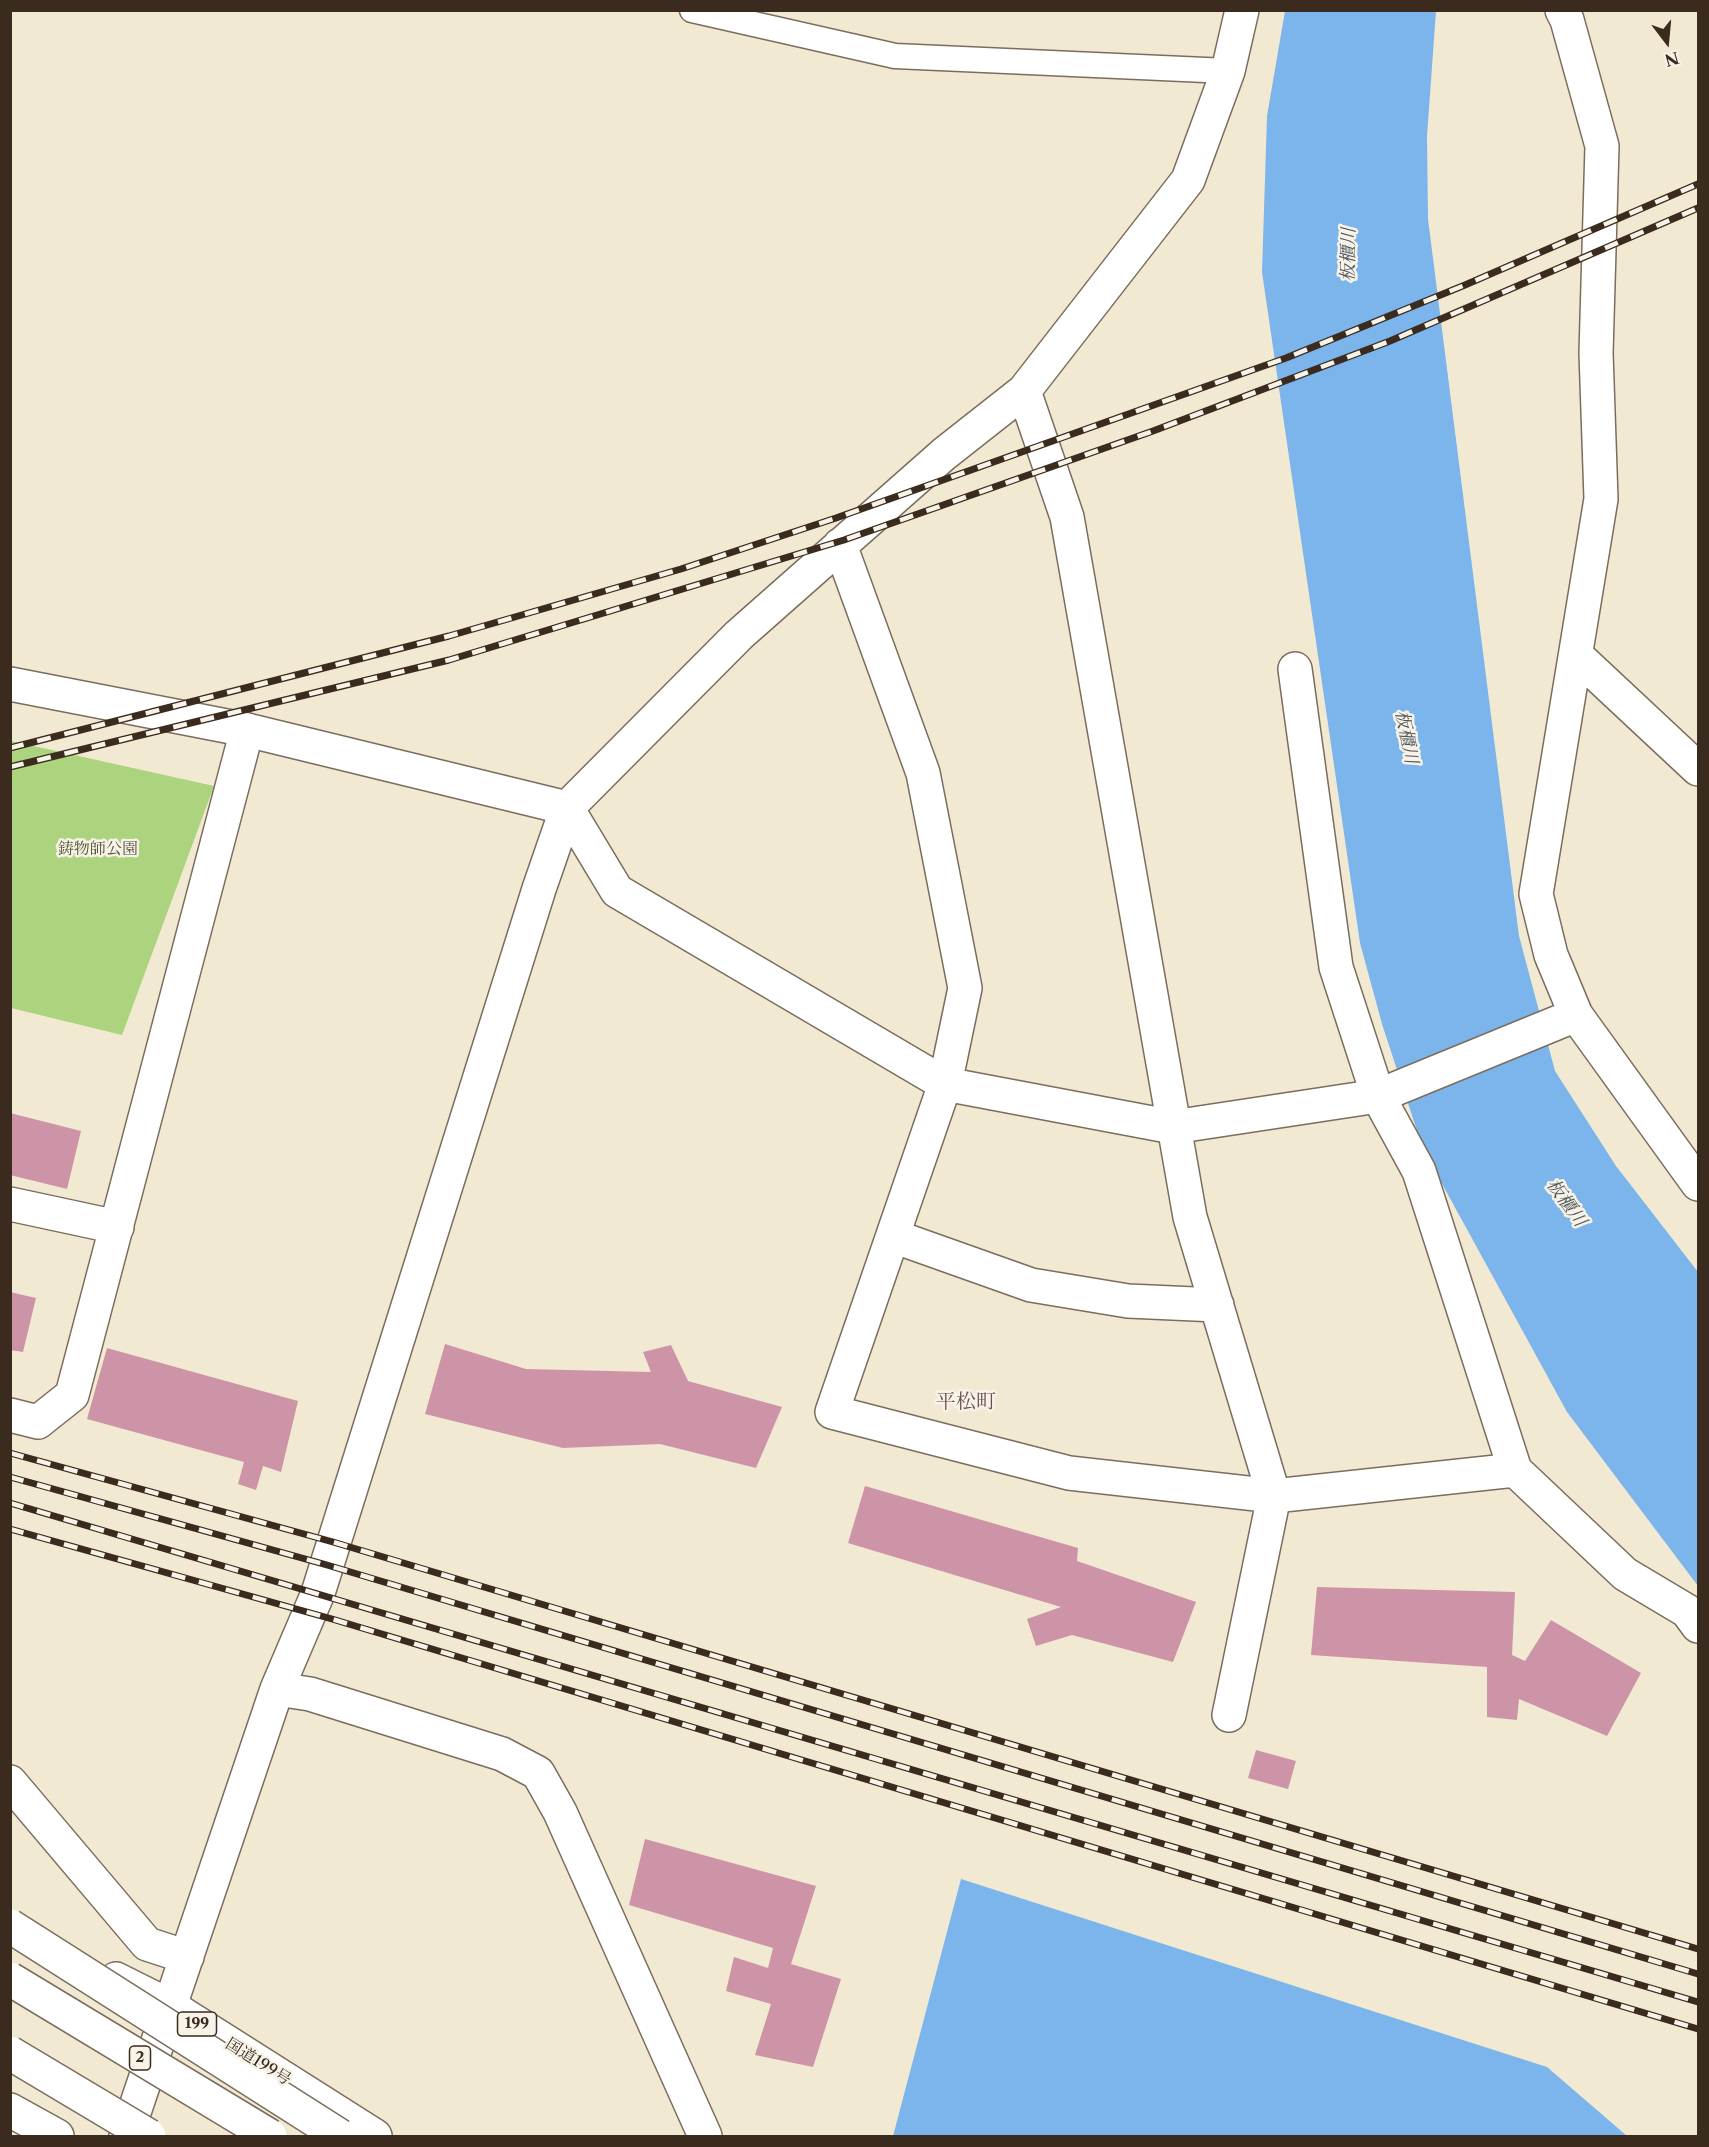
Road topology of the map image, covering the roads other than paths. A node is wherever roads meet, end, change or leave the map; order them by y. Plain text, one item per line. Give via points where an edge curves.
1 (692, 10) edge
2 (1242, 10) edge
3 (1562, 10) edge
4 (1228, 71) junction
5 (1024, 392) junction
6 (840, 545) junction
7 (1577, 656) junction
8 (1295, 669) dead end
9 (10, 684) edge
10 (247, 730) junction
11 (1698, 769) edge
12 (567, 808) junction
13 (1576, 1015) junction
14 (945, 1084) junction
15 (1385, 1092) junction
16 (1173, 1126) junction
17 (1698, 1184) edge
18 (10, 1204) edge
19 (117, 1227) junction
20 (893, 1236) junction
21 (1217, 1305) junction
22 (10, 1415) edge
23 (1515, 1470) junction
24 (1274, 1496) junction
25 (1695, 1613) edge
26 (277, 1689) junction
27 (1229, 1715) dead end
28 (10, 1782) edge
29 (10, 1925) edge
30 (187, 1957) junction
31 (10, 1979) edge
32 (170, 2007) junction
33 (10, 2053) edge
34 (10, 2110) edge
35 (57, 2136) edge
36 (126, 2136) edge
37 (148, 2136) edge
38 (270, 2136) edge
39 (340, 2136) edge
40 (375, 2136) edge
41 (705, 2136) edge

1 - 4 lane via 895,56
2 - 4 main road
3 - 7 main road via 1602,146 1596,353 1601,499
4 - 5 main road via 1188,180
5 - 6 main road via 944,454
5 - 16 main road via 1066,517
6 - 12 main road via 739,634
6 - 14 main road via 923,773 965,988
7 - 11 main road
7 - 13 main road via 1536,894 1551,955
8 - 15 main road via 1336,967
9 - 10 main road
10 - 12 main road
10 - 19 main road
12 - 14 main road via 617,891
12 - 26 main road via 324,1575
13 - 15 main road
13 - 17 main road
14 - 16 main road
14 - 20 main road
15 - 16 main road
15 - 23 main road via 1419,1171
16 - 21 main road via 1190,1217
18 - 19 main road
19 - 22 main road via 72,1395 38,1422
20 - 21 main road via 1031,1285 1128,1301
20 - 24 main road via 832,1412 1069,1473
21 - 24 main road
23 - 24 main road
23 - 25 main road via 1625,1574
24 - 27 main road
26 - 30 main road
26 - 41 main road via 309,1694 502,1754 538,1773 560,1812
28 - 30 main road via 147,1944
29 - 32 main road, 国道199号 / 199
29 - 39 main road, bridge
30 - 32 main road
31 - 38 main road, 2, bridge
32 - 36 main road
32 - 40 main road, 国道199号 / 199
33 - 37 main road, bridge
34 - 35 main road

